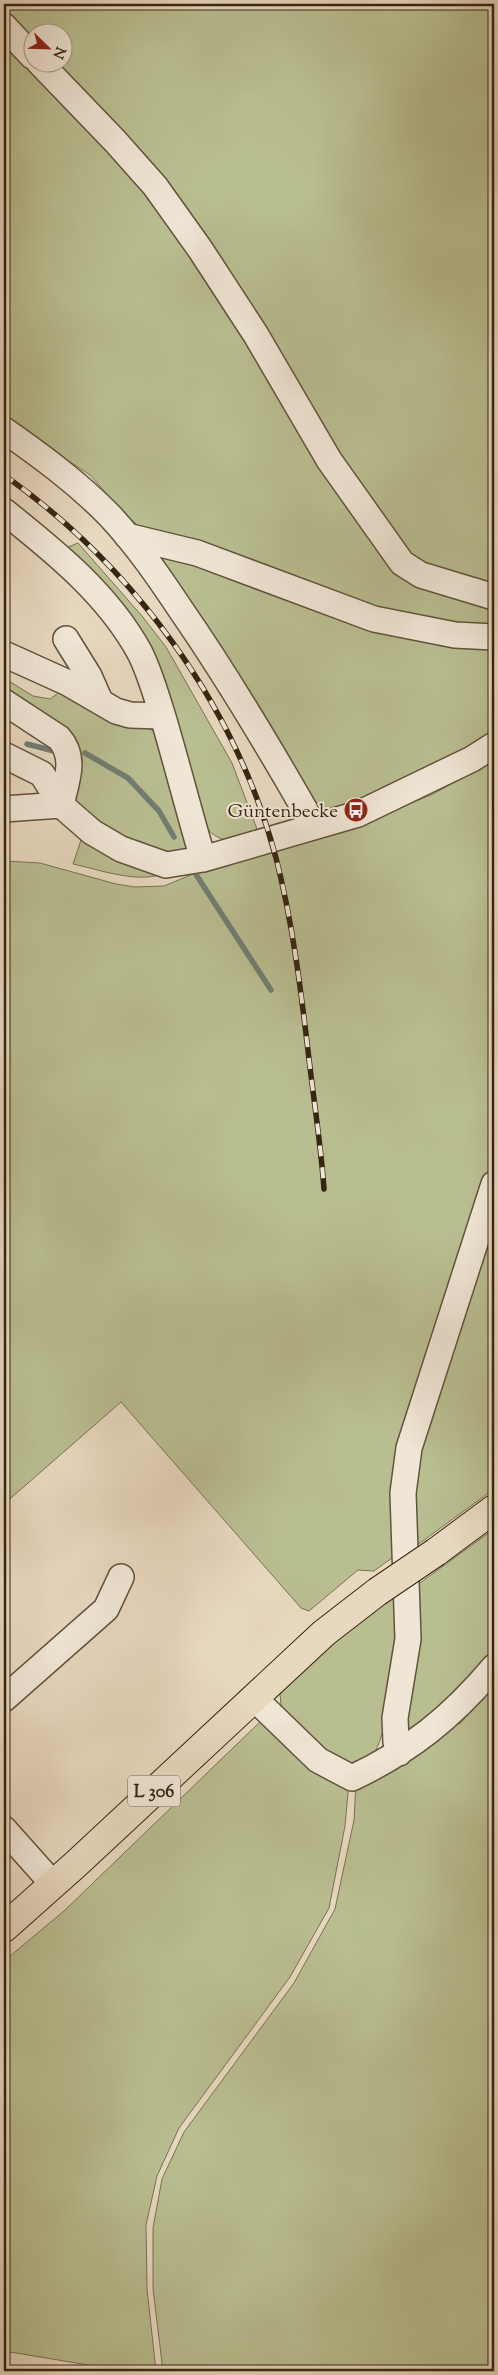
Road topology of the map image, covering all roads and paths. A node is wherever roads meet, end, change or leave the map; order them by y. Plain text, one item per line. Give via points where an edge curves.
1 (4, 26) edge
2 (22, 45) edge
3 (49, 72) edge
4 (4, 430) edge
5 (4, 511) edge
6 (127, 536) junction
7 (494, 597) edge
8 (494, 637) edge
9 (66, 638) dead end
10 (4, 654) edge
11 (100, 701) junction
12 (4, 702) edge
13 (162, 716) junction
14 (494, 745) edge
15 (4, 755) edge
16 (61, 805) junction
17 (4, 809) edge
18 (310, 828) junction
19 (202, 860) junction
20 (494, 1184) edge
21 (494, 1510) edge
22 (121, 1577) dead end
23 (494, 1667) edge
24 (254, 1698) junction
25 (4, 1699) edge
26 (400, 1752) junction
27 (4, 1829) edge
28 (53, 1884) junction
29 (4, 1928) edge

1 - 2 street
3 - 7 street via 115,141 160,194 200,249 256,335 329,460 402,563 421,574
4 - 6 street via 62,471
5 - 13 street via 53,550 122,624 140,653
6 - 8 street via 197,553 374,619 455,635
6 - 18 street via 218,662 300,802
9 - 11 street
10 - 11 street
11 - 13 street via 130,715
12 - 16 street via 66,745 70,766
13 - 19 street via 176,757
14 - 18 street via 472,759 358,814
15 - 16 street via 42,774
16 - 17 street
16 - 19 street via 92,832 122,849 166,865
18 - 19 street
20 - 26 street via 409,1448 403,1493 408,1639 395,1718 396,1742
21 - 24 main road, L 306, bridge via 324,1633
22 - 25 street via 106,1609
23 - 26 street via 444,1721
24 - 26 street via 318,1760 352,1778
24 - 28 main road, L 306
27 - 28 street
28 - 29 main road, L 306

